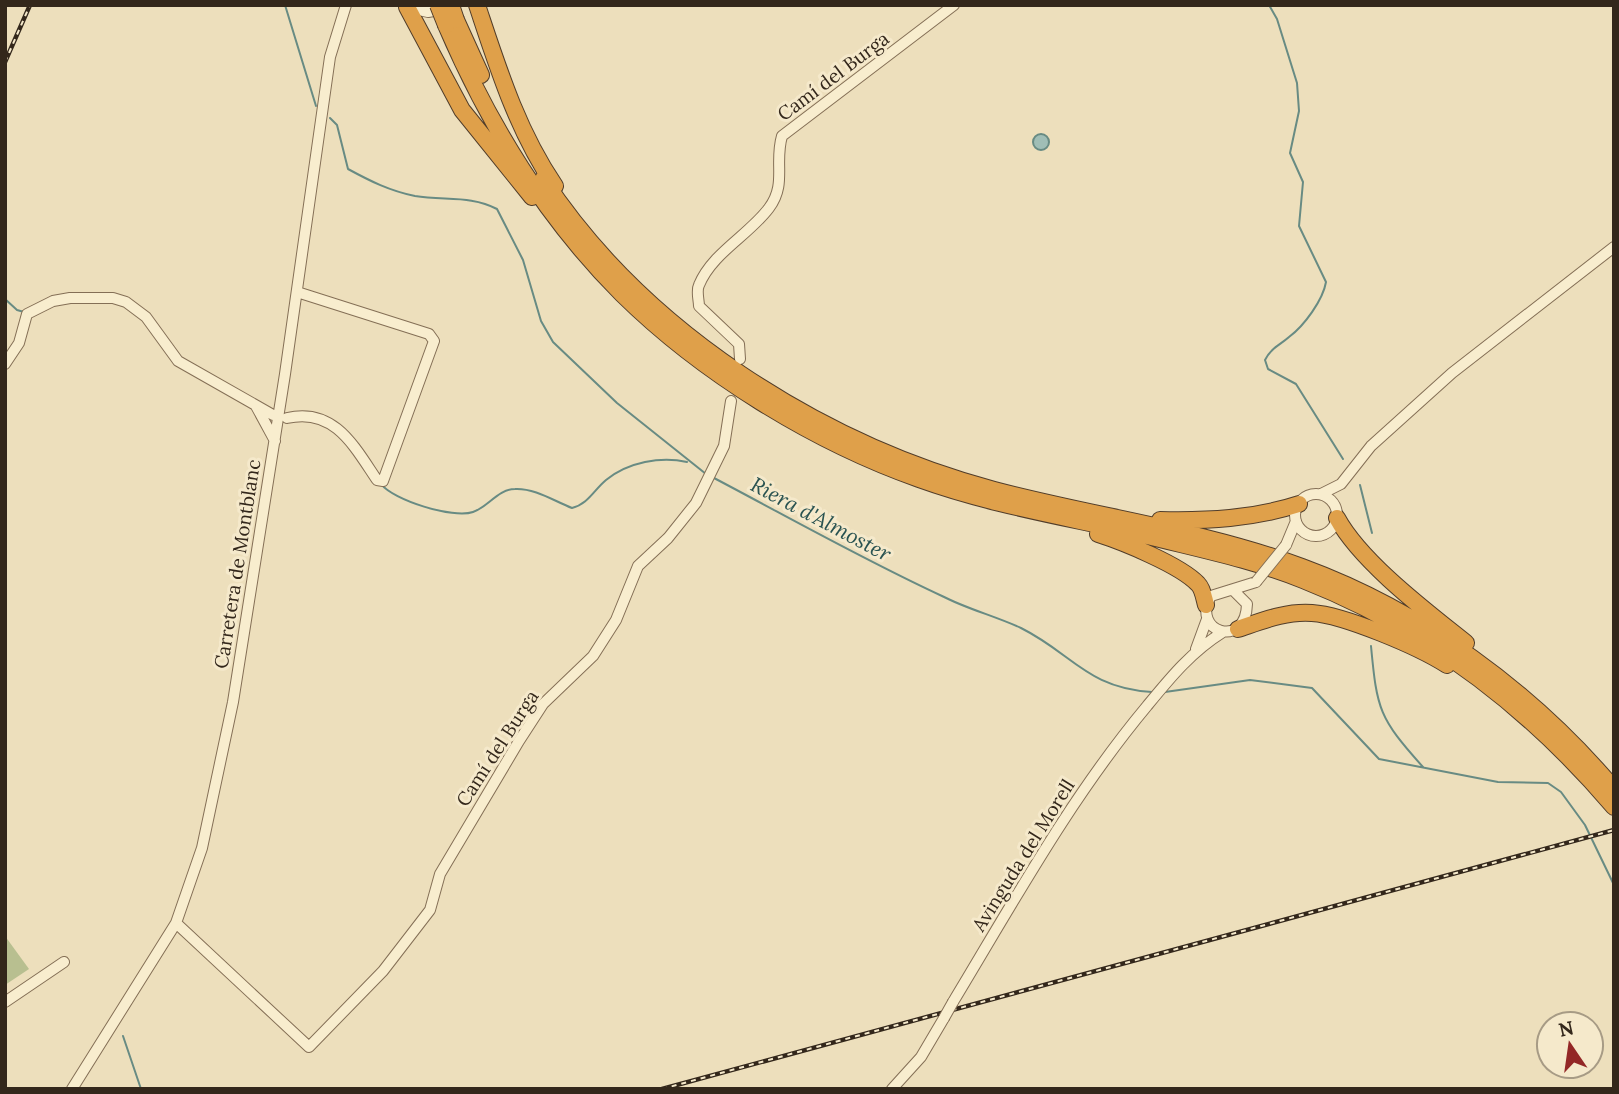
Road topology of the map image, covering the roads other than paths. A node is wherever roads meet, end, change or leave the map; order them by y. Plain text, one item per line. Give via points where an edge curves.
1 (352, 5) edge
2 (439, 5) edge
3 (477, 5) edge
4 (954, 5) edge
5 (405, 6) edge
6 (344, 10) edge
7 (452, 14) edge
8 (1614, 247) edge
9 (297, 292) junction
10 (639, 292) junction
11 (623, 295) junction
12 (740, 359) dead end
13 (5, 364) edge
14 (731, 401) dead end
15 (254, 404) junction
16 (273, 415) dead end
17 (286, 418) dead end
18 (275, 441) junction
19 (920, 473) junction
20 (1340, 484) junction
21 (1321, 494) junction
22 (1299, 503) junction
23 (1336, 512) junction
24 (1296, 521) junction
25 (1308, 534) junction
26 (1286, 545) junction
27 (1256, 582) junction
28 (1234, 591) junction
29 (1247, 604) junction
30 (1206, 612) junction
31 (1231, 631) junction
32 (1196, 649) junction
33 (1560, 731) junction
34 (1614, 789) edge
35 (1614, 808) edge
36 (176, 923) junction
37 (64, 962) dead end
38 (5, 1002) edge
39 (72, 1089) edge
40 (892, 1089) edge

1 - 6 street
2 - 7 highway, bridge
3 - 10 highway via 529,145 554,185
4 - 12 street, Camí del Burga via 782,136 776,154 781,184 769,208 714,262 698,287 699,306 739,344
5 - 7 street
5 - 11 highway via 462,110 580,256
6 - 9 street, Carretera de Montblanc via 330,57
7 - 10 highway via 510,128 550,189
7 - 11 highway via 494,122 541,196
8 - 20 street via 1452,373 1371,446
9 - 17 street via 429,334 434,341 383,481 377,480 334,424 310,415
9 - 18 street, Carretera de Montblanc
10 - 19 highway via 683,330 792,408
11 - 19 highway via 676,340 787,418 851,451
13 - 15 street via 19,343 27,314 53,301 113,298 146,317 178,361
14 - 36 street, Camí del Burga via 724,446 696,503 638,566 616,620 593,656 543,704 440,874 430,910 383,971 309,1047
15 - 16 street
15 - 18 street
18 - 36 street, Carretera de Montblanc via 216,792
19 - 22 highway via 1160,520 1212,521
19 - 30 highway via 991,508 1116,540 1188,576 1200,586
19 - 33 highway via 1245,548 1303,567 1416,621 1494,674
19 - 35 highway via 992,502 1242,560 1355,602 1412,632 1489,684 1553,740
20 - 21 street
20 - 23 street
21 - 22 street
21 - 23 street
22 - 24 street
23 - 25 street via 1326,533
23 - 33 highway via 1352,541
24 - 25 street
24 - 26 street
25 - 26 street
26 - 27 street, bridge
27 - 28 street
27 - 29 street
28 - 29 street
28 - 30 street via 1211,596
29 - 31 street via 1247,618
30 - 31 street via 1213,628
30 - 32 street, Avinguda del Morell
31 - 32 street, Avinguda del Morell
31 - 35 highway via 1279,615 1311,613 1346,620 1443,662 1484,688
32 - 40 street, Avinguda del Morell, bridge via 1076,800 921,1057
33 - 34 highway
36 - 39 street, Carretera de Montblanc
37 - 38 street

